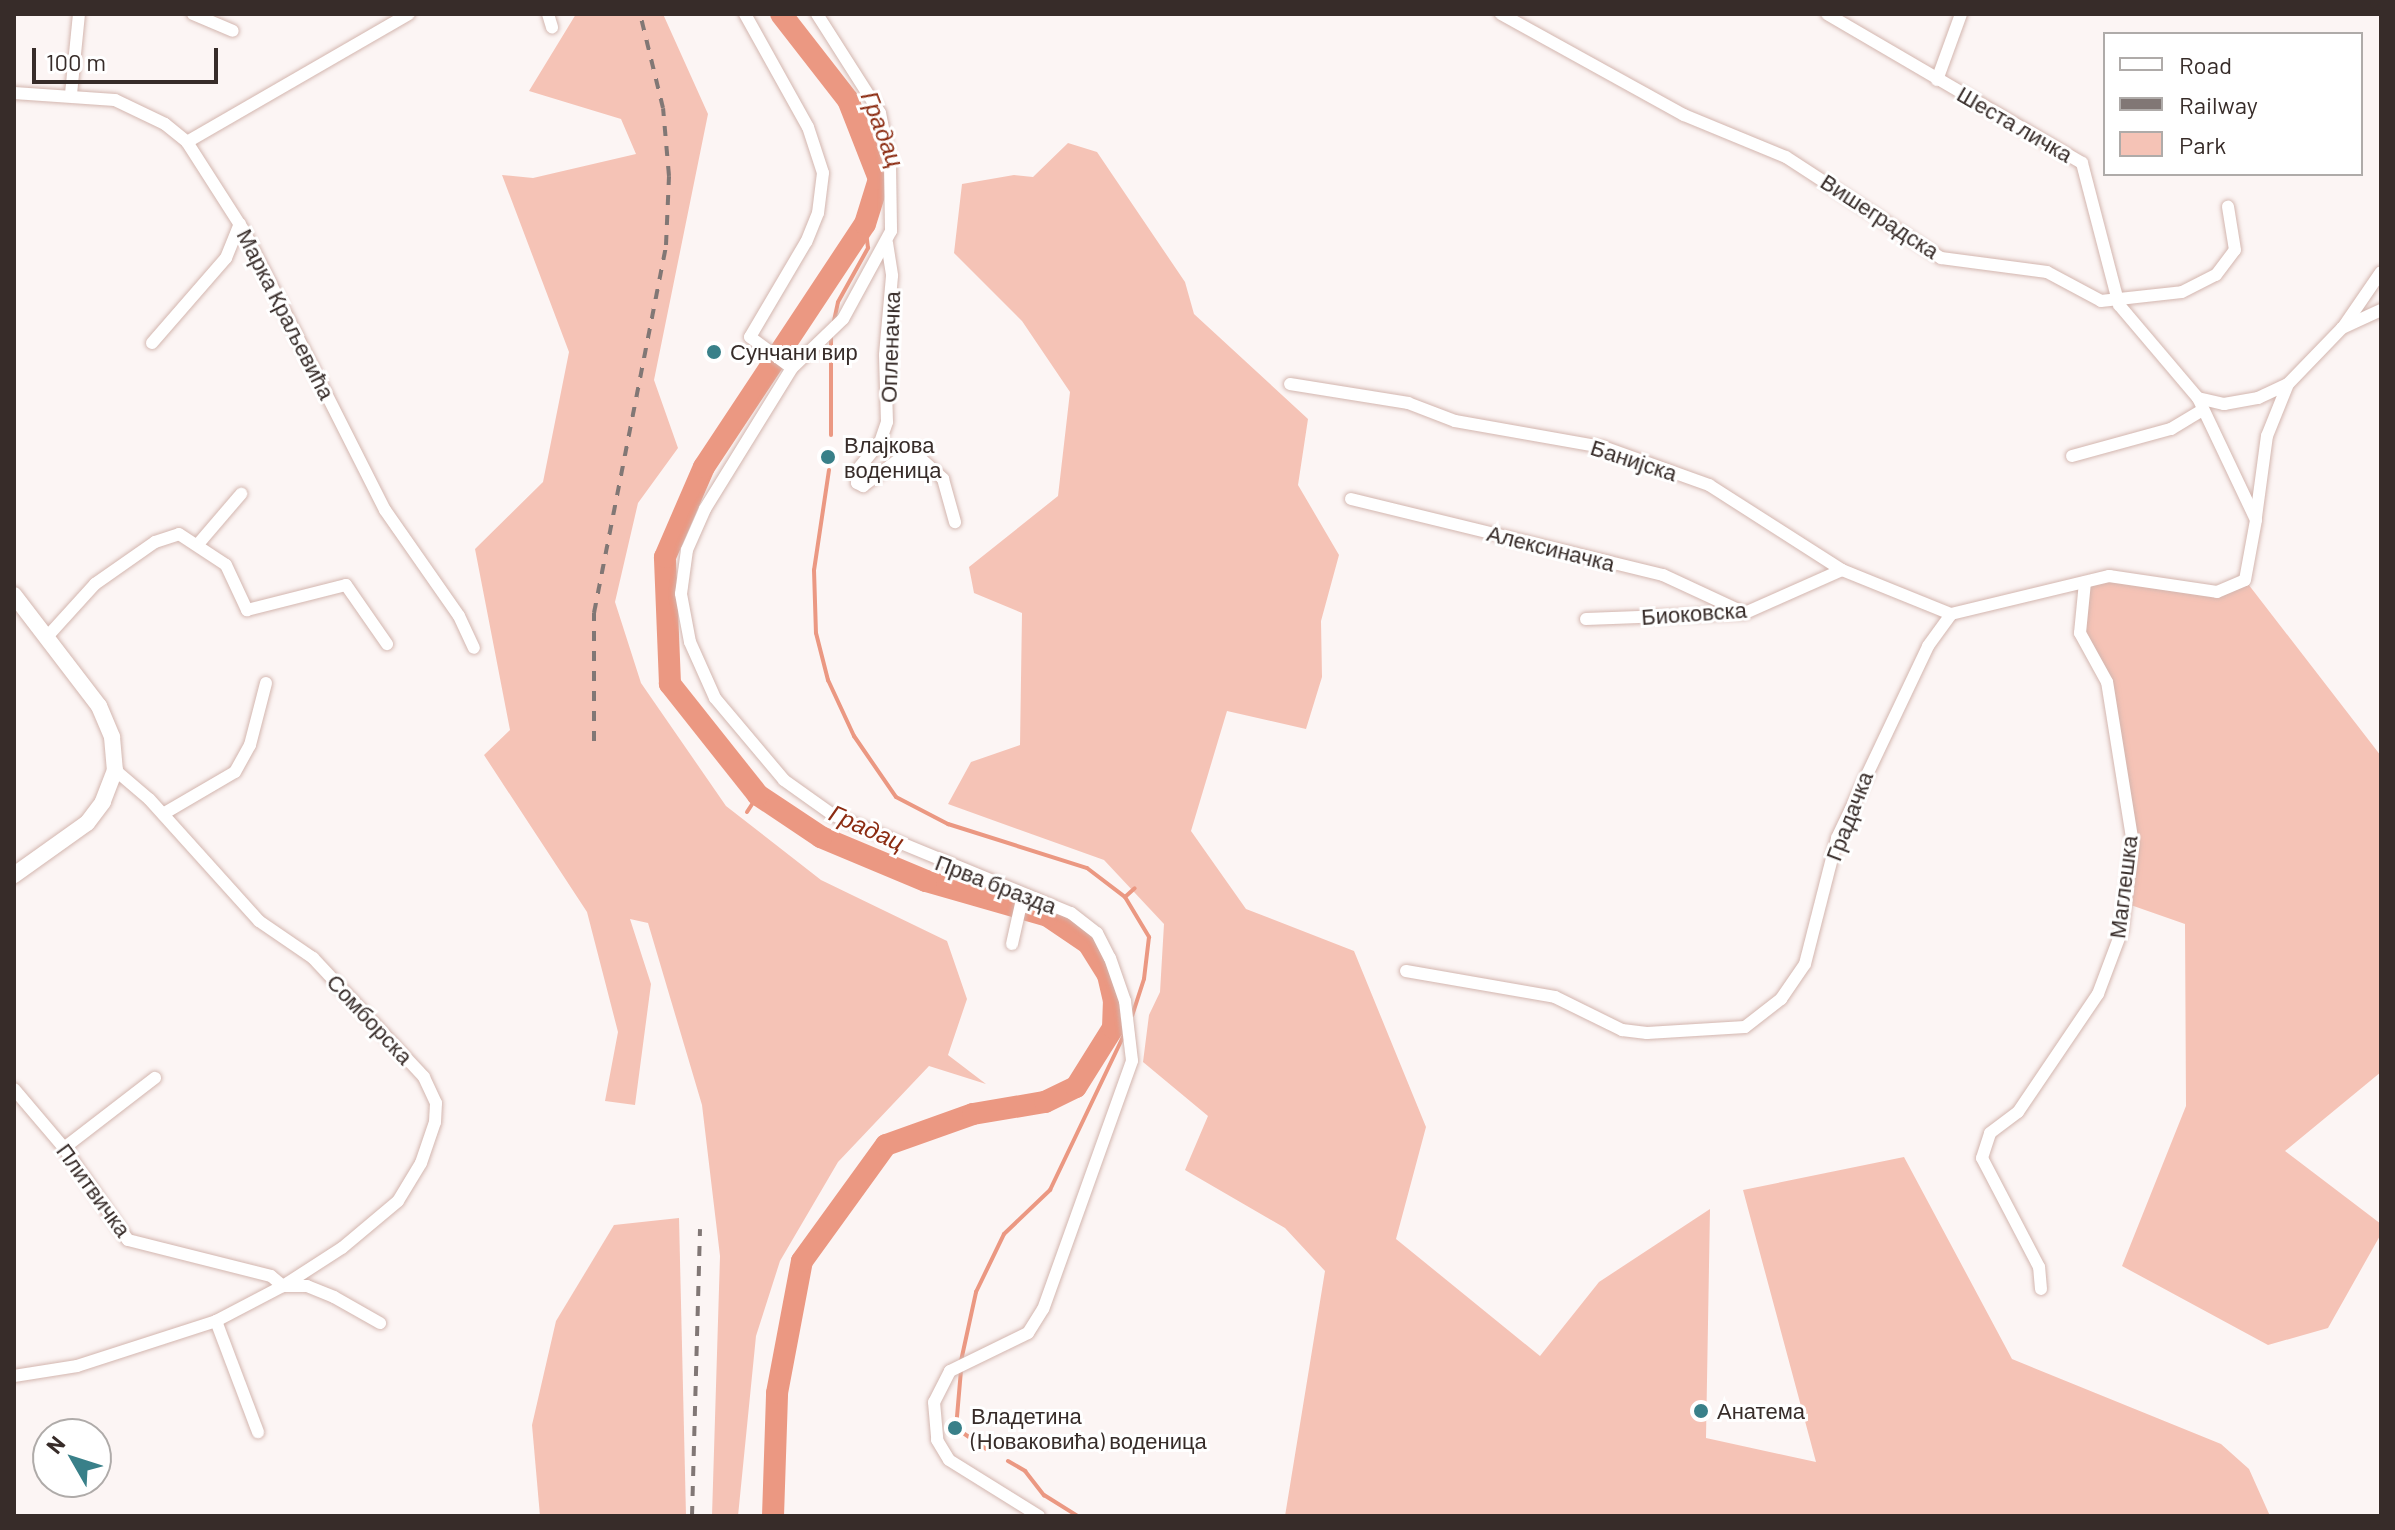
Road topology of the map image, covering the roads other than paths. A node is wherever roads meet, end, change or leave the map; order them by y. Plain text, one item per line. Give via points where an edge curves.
1 (79, 14) edge
2 (193, 14) edge
3 (409, 14) edge
4 (745, 14) edge
5 (817, 14) edge
6 (1501, 14) edge
7 (1827, 14) edge
8 (1961, 14) edge
9 (233, 31) dead end
10 (1937, 80) junction
11 (14, 93) edge
12 (71, 94) junction
13 (187, 142) junction
14 (2228, 207) dead end
15 (240, 224) junction
16 (887, 243) junction
17 (2381, 272) edge
18 (863, 282) junction
19 (890, 290) junction
20 (2118, 298) junction
21 (2381, 310) edge
22 (2342, 328) junction
23 (152, 343) dead end
24 (789, 365) junction
25 (1290, 384) dead end
26 (2288, 384) junction
27 (2201, 404) junction
28 (2072, 456) dead end
29 (241, 494) dead end
30 (1351, 499) dead end
31 (2256, 520) junction
32 (955, 522) dead end
33 (199, 543) junction
34 (1842, 570) junction
35 (2085, 582) junction
36 (14, 595) edge
37 (1745, 613) junction
38 (1951, 614) junction
39 (1586, 619) dead end
40 (46, 638) junction
41 (387, 644) dead end
42 (474, 648) dead end
43 (266, 683) dead end
44 (115, 770) junction
45 (163, 814) junction
46 (14, 875) edge
47 (1023, 895) junction
48 (1012, 944) dead end
49 (1406, 971) dead end
50 (155, 1078) dead end
51 (14, 1089) edge
52 (64, 1148) junction
53 (283, 1286) junction
54 (2041, 1289) dead end
55 (216, 1321) junction
56 (380, 1323) dead end
57 (14, 1376) edge
58 (258, 1432) dead end
59 (1039, 1516) edge

1 - 12 street
2 - 9 street
3 - 13 street
4 - 24 street via 808,127 823,173 818,213 794,269 750,337
5 - 16 street, Прва бразда via 867,91 887,135 893,219
6 - 20 street, Вишеградска via 1684,115 1786,157 1941,258 2047,272 2096,299
7 - 10 street, Шеста личка
8 - 10 street
10 - 20 street, Шеста личка via 2082,163
11 - 12 street, Марка Краљевића
12 - 13 street, Марка Краљевића via 142,111
13 - 15 street, Марка Краљевића
14 - 20 street, Вишеградска via 2235,250 2216,275 2182,292
15 - 23 street via 226,258
15 - 42 street, Марка Краљевића via 385,510 459,616
16 - 18 street, Прва бразда
16 - 19 street, Опленачка
17 - 22 street
18 - 19 street
18 - 24 street, Прва бразда via 839,323
19 - 32 street, Опленачка via 887,422 880,442 859,468 857,483 863,486 902,457 921,459 943,479
20 - 27 street via 2131,322
21 - 22 street
22 - 26 street
24 - 47 street, Прва бразда via 705,509 687,550 681,594 690,642 715,698 784,780 833,815
25 - 34 street, Банијска via 1408,403 1455,421 1603,447 1709,485
26 - 27 street via 2242,403
26 - 31 street via 2267,436
27 - 28 street via 2171,429
27 - 31 street
29 - 33 street
30 - 37 street, Алексиначка via 1663,575
31 - 35 street via 2251,566 2239,586 2217,592 2109,576
33 - 40 street via 179,534 155,542 91,587
33 - 41 street via 226,565 247,610 346,585
34 - 37 street, Биоковска
34 - 38 street, Банијска
35 - 38 street
35 - 54 street, Маглешка via 2080,633 2107,682 2133,844 2122,930 2098,994 2018,1112 1990,1133 1982,1158 2039,1267
36 - 40 street
37 - 39 street, Биоковска
38 - 49 street, Градачка via 1915,671 1837,838 1805,964 1781,999 1745,1027 1622,1030 1555,997
40 - 44 street via 103,713
43 - 45 street via 250,745 235,772
44 - 45 street, Сомборска
44 - 46 street via 103,802 87,823
45 - 53 street, Сомборска via 259,921 313,958 424,1077 436,1103 431,1139 398,1201 342,1248
47 - 48 street
47 - 59 street, Прва бразда via 1071,913 1097,933 1125,1001 1132,1040 1132,1061 1043,1309 1028,1333 950,1371 934,1402 933,1420 949,1460
50 - 52 street
51 - 52 street, Плитвичка
52 - 53 street, Плитвичка via 118,1230 134,1244 271,1276
53 - 55 street, Сомборска
53 - 56 street, Плитвичка via 321,1291
55 - 57 street, Сомборска via 77,1366
55 - 58 street

